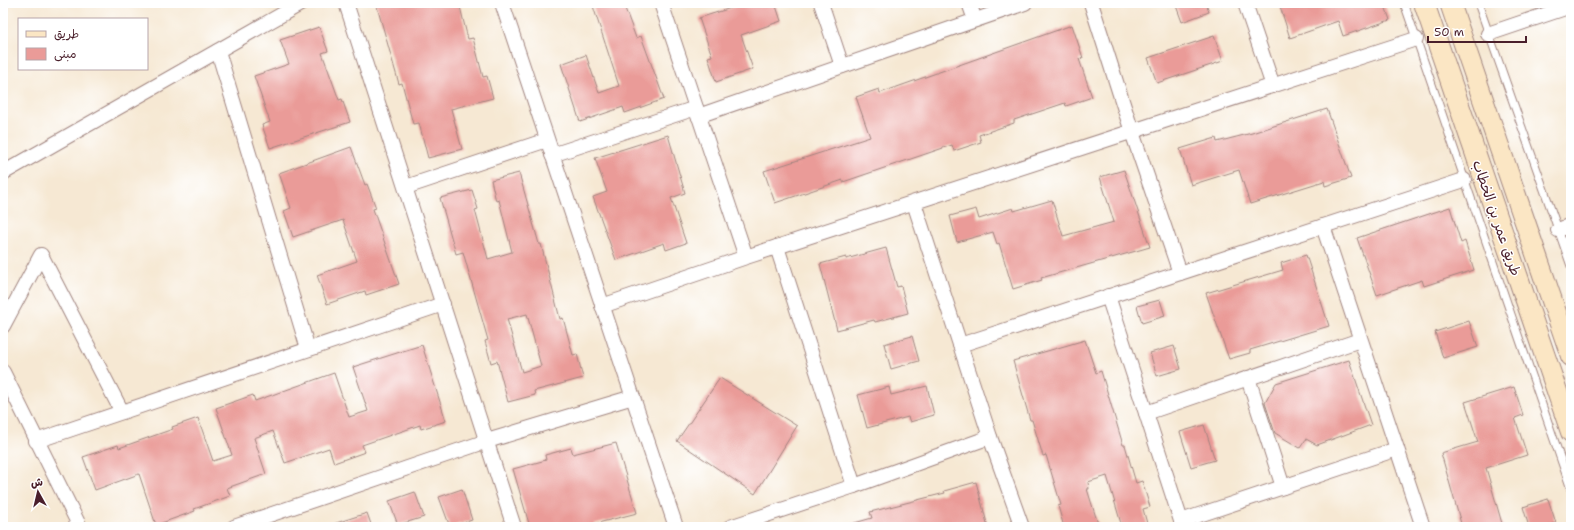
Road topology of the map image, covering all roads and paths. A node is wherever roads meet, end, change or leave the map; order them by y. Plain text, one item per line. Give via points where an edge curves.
1 (302, 3) edge
2 (346, 3) edge
3 (502, 3) edge
4 (661, 3) edge
5 (821, 3) edge
6 (969, 3) edge
7 (1025, 3) edge
8 (1091, 3) edge
9 (1245, 3) edge
10 (1404, 3) edge
11 (1424, 3) edge
12 (1450, 3) edge
13 (1478, 3) edge
14 (1571, 6) edge
15 (975, 20) junction
16 (1488, 34) junction
17 (1416, 39) junction
18 (218, 51) junction
19 (842, 66) junction
20 (1273, 86) junction
21 (697, 112) junction
22 (1132, 132) junction
23 (547, 140) junction
24 (552, 155) junction
25 (3, 173) edge
26 (1464, 180) junction
27 (406, 187) junction
28 (914, 203) junction
29 (1323, 226) junction
30 (1564, 228) edge
31 (777, 247) junction
32 (746, 257) junction
33 (1571, 266) edge
34 (1180, 273) junction
35 (1108, 296) junction
36 (443, 304) junction
37 (602, 306) junction
38 (3, 326) edge
39 (1360, 340) junction
40 (960, 345) junction
41 (308, 349) junction
42 (1571, 356) edge
43 (3, 372) edge
44 (1248, 378) junction
45 (633, 397) junction
46 (122, 412) junction
47 (1146, 413) junction
48 (1571, 432) edge
49 (990, 437) junction
50 (36, 441) junction
51 (487, 441) junction
52 (1397, 449) junction
53 (854, 486) junction
54 (1283, 486) junction
55 (1571, 489) edge
56 (1182, 524) edge
57 (80, 527) edge
58 (234, 527) edge
59 (514, 527) edge
60 (676, 527) edge
61 (730, 527) edge
62 (1022, 527) edge
63 (1423, 527) edge

1 - 18 street
2 - 27 street
3 - 23 street
4 - 21 street
5 - 19 street
6 - 15 street
7 - 15 street
8 - 22 street
9 - 20 street
10 - 17 lane
11 - 48 main road, طريق عمر بن الخطاب
12 - 42 main road, طريق عمر بن الخطاب
13 - 16 lane
14 - 16 street
15 - 19 street
16 - 30 lane
17 - 20 street
17 - 26 lane
18 - 25 street
18 - 41 street
19 - 21 street
20 - 22 street
21 - 24 street
21 - 32 street
22 - 28 street
22 - 34 street
23 - 24 street
23 - 27 street
24 - 37 street
26 - 29 street
26 - 55 lane
27 - 36 street
28 - 31 street
28 - 40 street
29 - 34 street
29 - 39 street
30 - 33 lane
31 - 32 street
31 - 53 street
32 - 37 street
34 - 35 street
35 - 40 street
35 - 47 street
36 - 41 street
36 - 51 street
37 - 45 street
38 - 46 street via 41,255
39 - 44 street
39 - 52 street
40 - 49 street
41 - 46 street
43 - 50 street
44 - 47 street
44 - 54 street
45 - 51 street
45 - 60 street
46 - 50 street
47 - 56 street
49 - 53 street
49 - 62 street
50 - 57 street
51 - 58 street
51 - 59 street
52 - 54 street
52 - 63 street
53 - 61 street
54 - 56 street

